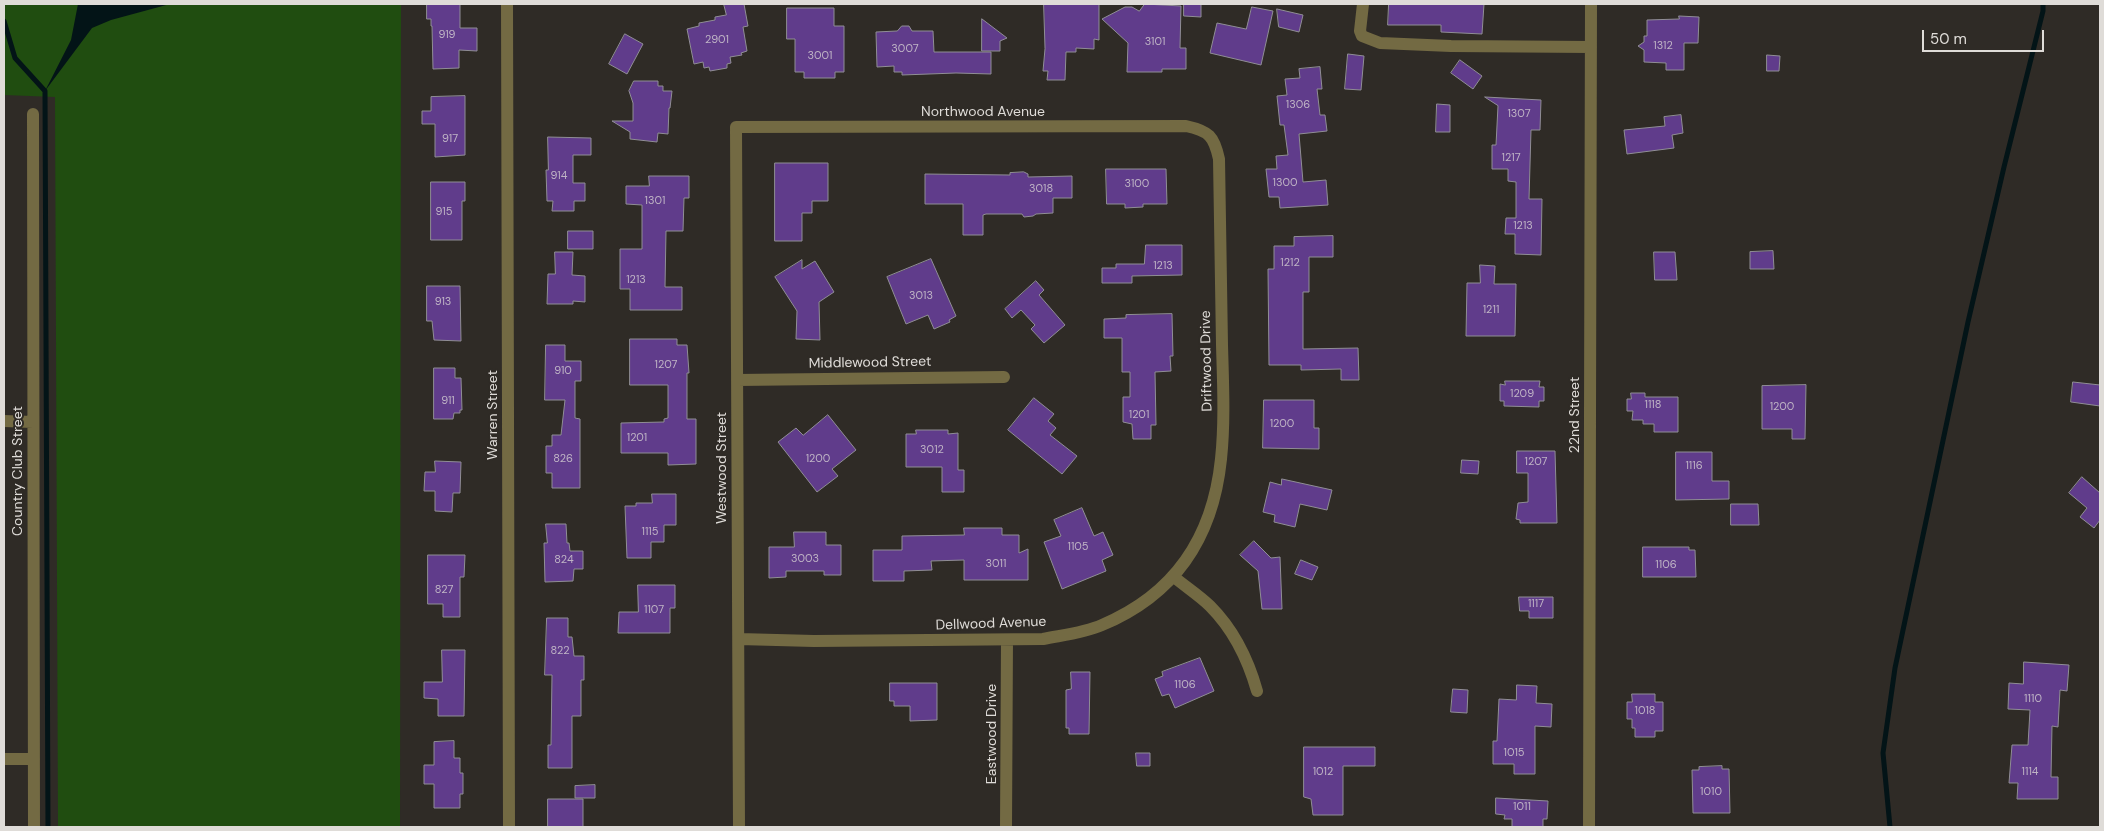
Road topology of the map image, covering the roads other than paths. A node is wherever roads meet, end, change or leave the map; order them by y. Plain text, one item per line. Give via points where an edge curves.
1 (507, 4) edge
2 (1362, 4) edge
3 (1591, 4) edge
4 (1591, 47) junction
5 (33, 114) dead end
6 (754, 127) joint
7 (1210, 135) joint
8 (1004, 377) dead end
9 (737, 380) junction
10 (4, 422) edge
11 (33, 422) junction
12 (1174, 577) junction
13 (739, 639) junction
14 (1007, 640) junction
15 (1257, 691) dead end
16 (4, 759) edge
17 (34, 759) junction
18 (34, 827) edge
19 (509, 827) edge
20 (739, 827) edge
21 (1006, 827) edge
22 (1588, 827) edge

1 - 19 street, Warren Street
2 - 4 street via 1362,36 1380,43
3 - 4 street, 22nd Street
4 - 22 street, 22nd Street
5 - 11 street, Country Club Street
6 - 7 street, Northwood Avenue via 1186,126
6 - 9 street, Westwood Street via 736,127
7 - 12 street, Driftwood Drive via 1219,159 1223,382 1221,461 1207,522 1186,562
8 - 9 street, Middlewood Street
9 - 13 street, Westwood Street
10 - 11 street
11 - 17 street, Country Club Street
12 - 14 street, Dellwood Avenue via 1122,615 1101,626 1043,639
12 - 15 street via 1210,606 1228,627 1241,648
13 - 14 street, Dellwood Avenue
13 - 20 street, Westwood Street
14 - 21 street, Eastwood Drive
16 - 17 street
17 - 18 street, Country Club Street

